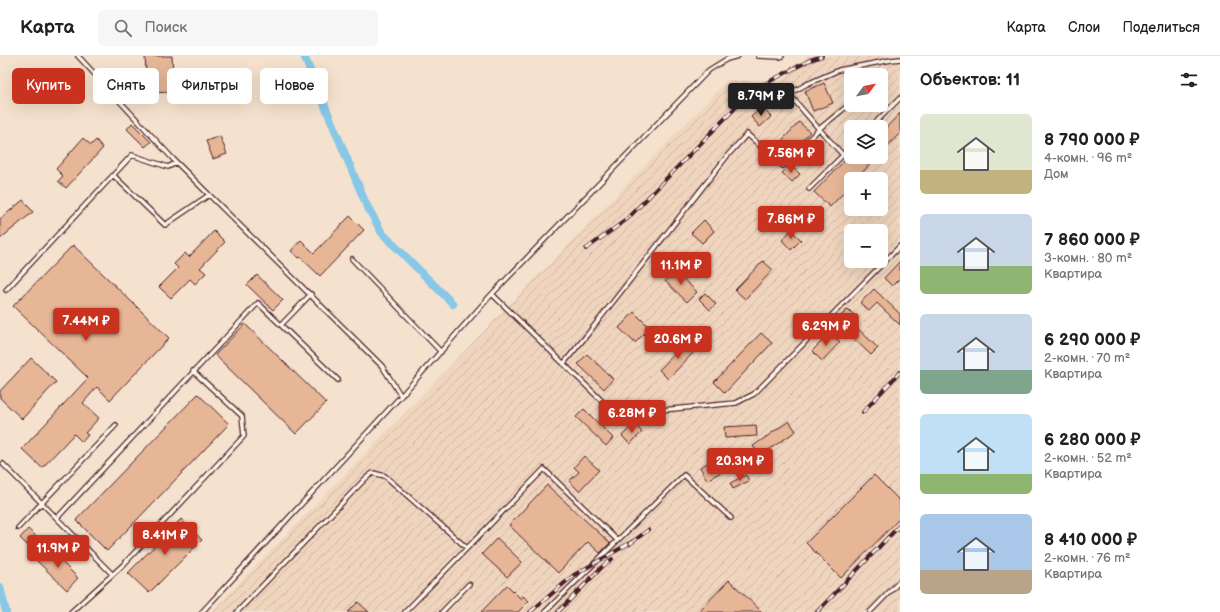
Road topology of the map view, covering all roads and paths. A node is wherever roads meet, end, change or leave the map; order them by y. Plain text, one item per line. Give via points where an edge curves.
1 (78, 56) edge
2 (738, 56) edge
3 (758, 56) edge
4 (782, 56) edge
5 (900, 59) edge
6 (900, 98) edge
7 (844, 109) edge
8 (888, 110) edge
9 (886, 112) edge
10 (878, 120) edge
11 (820, 129) junction
12 (843, 155) joint
13 (176, 163) junction
14 (113, 175) junction
15 (809, 188) dead end
16 (209, 195) junction
17 (900, 246) edge
18 (352, 259) dead end
19 (6, 290) dead end
20 (310, 294) junction
21 (492, 294) junction
22 (281, 325) junction
23 (441, 352) junction
24 (564, 364) junction
25 (194, 371) junction
26 (338, 380) dead end
27 (401, 396) junction
28 (116, 425) dead end
29 (3, 464) dead end
30 (42, 503) junction
31 (57, 518) junction
32 (731, 518) dead end
33 (18, 528) dead end
34 (617, 540) junction
35 (467, 548) junction
36 (112, 574) junction
37 (900, 581) edge
38 (469, 584) dead end
39 (70, 612) edge
40 (202, 612) edge
41 (237, 612) edge
42 (405, 612) edge
43 (442, 612) edge
44 (545, 612) edge
45 (870, 612) edge

1 - 13 lane
2 - 21 lane via 727,59 709,70
3 - 4 lane
5 - 11 lane via 839,70 789,94
6 - 8 lane
7 - 11 lane
9 - 10 lane
11 - 12 lane
11 - 24 lane via 783,166 747,134
12 - 15 lane
13 - 14 lane via 168,167 132,155
13 - 16 lane
14 - 16 lane via 165,225
14 - 19 lane
16 - 20 lane
17 - 24 lane via 754,394 736,403 618,411 603,402
18 - 23 lane
20 - 22 lane
20 - 27 lane via 382,366
21 - 23 lane
21 - 24 lane
22 - 25 lane via 258,303
22 - 26 lane
23 - 27 lane
25 - 31 lane
25 - 36 lane via 242,416 244,436
27 - 40 lane
28 - 30 lane
29 - 30 lane
30 - 31 lane
30 - 33 lane
31 - 36 lane
32 - 34 lane via 684,475
34 - 35 lane via 544,469
34 - 44 lane
35 - 41 lane via 385,476 373,473
35 - 42 lane
36 - 39 lane
37 - 45 lane
38 - 43 lane

